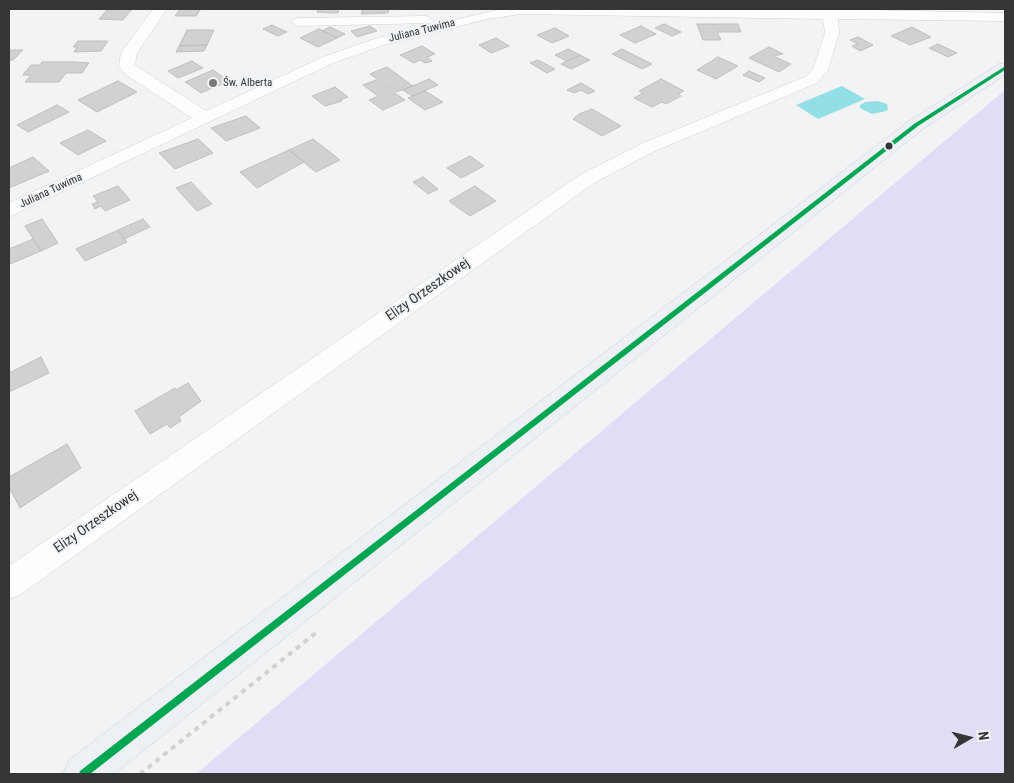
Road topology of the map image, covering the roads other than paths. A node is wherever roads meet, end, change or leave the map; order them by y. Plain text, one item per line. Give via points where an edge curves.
1 (160, 9) edge
2 (520, 9) edge
3 (830, 13) junction
4 (1001, 19) edge
5 (298, 22) dead end
6 (445, 25) junction
7 (1005, 68) edge
8 (206, 119) junction
9 (9, 211) edge
10 (9, 584) edge
11 (83, 774) edge

1 - 8 street via 129,53 127,66
2 - 3 street, Juliana Tuwima
2 - 6 street, Juliana Tuwima
3 - 4 street, Juliana Tuwima
3 - 10 street, Elizy Orzeszkowej via 832,33 820,70 811,80 642,150 587,179
5 - 6 street via 429,20
6 - 8 street, Juliana Tuwima via 338,56
7 - 11 main road via 916,125
8 - 9 street, Juliana Tuwima

